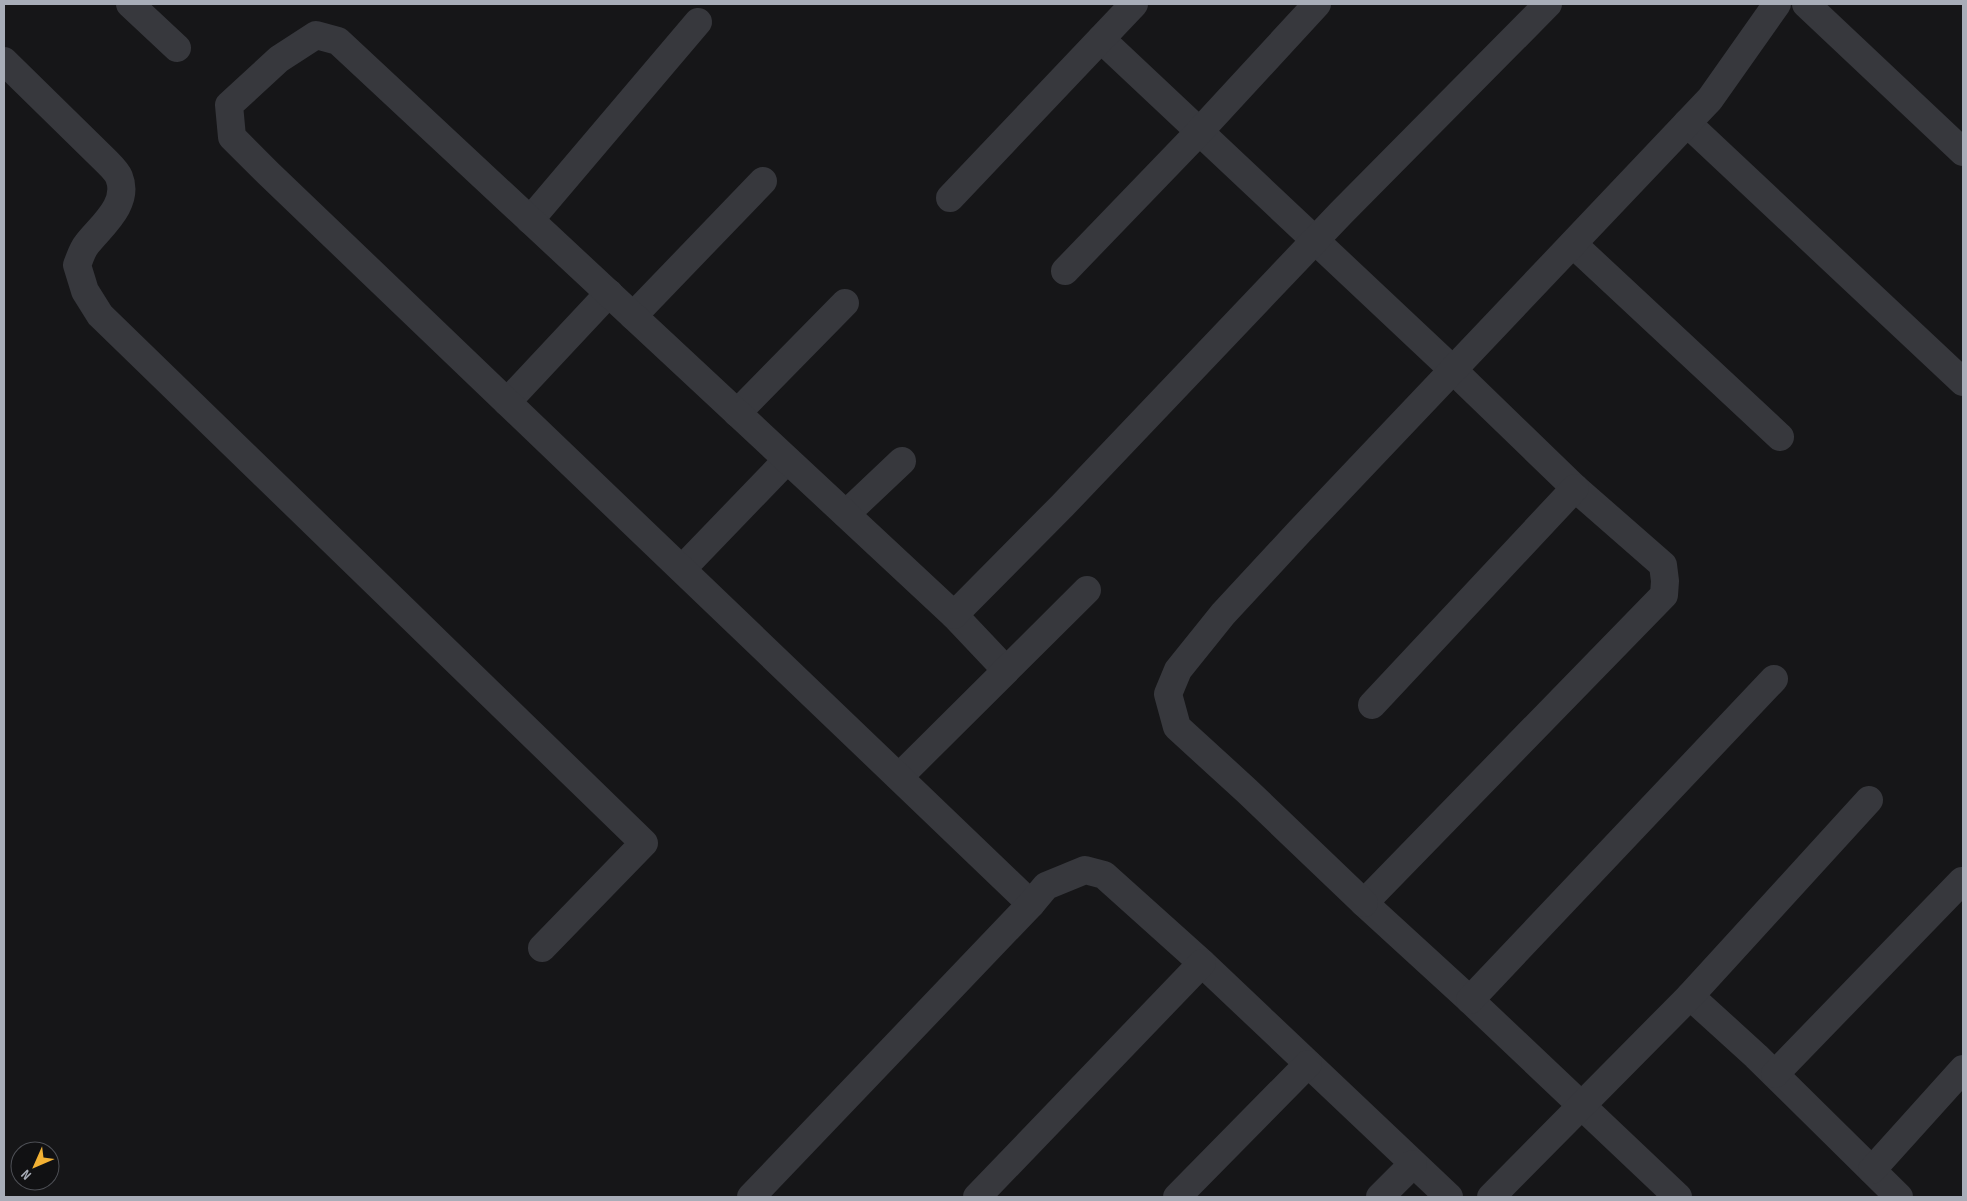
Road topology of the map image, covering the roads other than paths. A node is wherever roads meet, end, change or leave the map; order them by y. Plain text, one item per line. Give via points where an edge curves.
1 (130, 4) edge
2 (1134, 4) edge
3 (1318, 4) edge
4 (1548, 4) edge
5 (1777, 4) edge
6 (1806, 4) edge
7 (698, 22) dead end
8 (1101, 39) junction
9 (177, 48) dead end
10 (4, 61) edge
11 (1687, 122) junction
12 (1199, 132) junction
13 (1963, 152) edge
14 (763, 181) dead end
15 (950, 198) dead end
16 (530, 220) junction
17 (1315, 240) junction
18 (1572, 244) junction
19 (1065, 271) dead end
20 (609, 293) junction
21 (845, 302) dead end
22 (633, 316) junction
23 (1453, 370) junction
24 (1963, 382) edge
25 (507, 402) junction
26 (737, 413) junction
27 (1780, 437) dead end
28 (787, 460) junction
29 (902, 461) dead end
30 (1575, 488) junction
31 (846, 514) junction
32 (682, 569) junction
33 (1086, 590) dead end
34 (954, 615) junction
35 (1006, 670) junction
36 (1774, 679) dead end
37 (1372, 705) dead end
38 (899, 777) junction
39 (1869, 800) dead end
40 (1962, 881) edge
41 (1364, 903) junction
42 (1031, 904) junction
43 (542, 948) dead end
44 (1202, 963) junction
45 (1690, 996) junction
46 (1470, 1000) junction
47 (1308, 1064) junction
48 (1963, 1068) edge
49 (1775, 1074) junction
50 (1580, 1105) junction
51 (1413, 1164) junction
52 (1872, 1170) junction
53 (751, 1197) edge
54 (977, 1197) edge
55 (1177, 1197) edge
56 (1380, 1197) edge
57 (1449, 1197) edge
58 (1491, 1197) edge
59 (1678, 1197) edge
60 (1900, 1197) edge

1 - 9 street
2 - 8 street
3 - 12 street
4 - 17 street
5 - 11 street via 1710,99
6 - 13 street
7 - 16 street
8 - 12 street
8 - 15 street
10 - 43 street via 119,177 121,194 112,215 86,245 77,265 85,291 100,315 644,843
11 - 18 street
11 - 24 street
12 - 17 street
12 - 19 street
14 - 22 street
16 - 20 street
16 - 25 street via 338,41 316,35 279,59 229,105 232,137
17 - 23 street
17 - 34 street
18 - 23 street
18 - 27 street
20 - 22 street
20 - 25 street
21 - 26 street
22 - 26 street
23 - 30 street
23 - 41 street via 1223,614 1178,670 1168,694 1176,727
25 - 32 street
26 - 28 street
28 - 31 street
28 - 32 street
29 - 31 street
30 - 37 street
30 - 41 street via 1662,564 1664,595
31 - 34 street
32 - 38 street
33 - 35 street
34 - 35 street
35 - 38 street
36 - 46 street
38 - 42 street
39 - 45 street
40 - 49 street
41 - 46 street
42 - 44 street via 1046,886 1068,877 1086,870 1104,875
42 - 53 street
44 - 47 street
44 - 54 street
45 - 49 street
45 - 50 street
46 - 50 street
47 - 51 street
47 - 55 street
48 - 52 street
49 - 52 street
50 - 58 street
50 - 59 street
51 - 56 street
51 - 57 street
52 - 60 street

